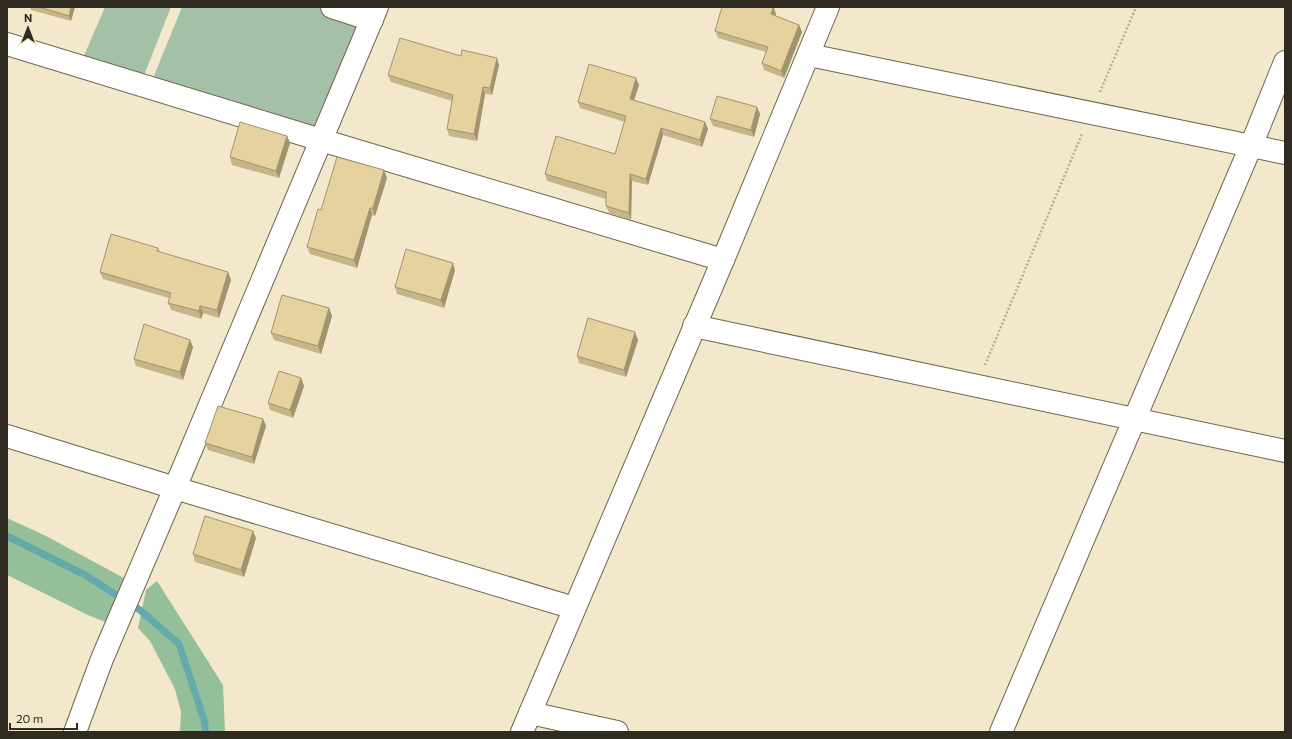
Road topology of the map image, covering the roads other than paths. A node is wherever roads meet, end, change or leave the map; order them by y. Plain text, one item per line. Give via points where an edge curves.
1 (332, 7) edge
2 (828, 7) edge
3 (375, 13) edge
4 (7, 44) edge
5 (809, 55) junction
6 (1285, 62) edge
7 (321, 140) junction
8 (1252, 146) junction
9 (1285, 153) edge
10 (723, 260) junction
11 (694, 326) junction
12 (1135, 420) junction
13 (7, 436) edge
14 (1285, 450) edge
15 (175, 488) junction
16 (574, 608) junction
17 (526, 723) edge
18 (75, 732) edge
19 (617, 732) edge
20 (1001, 732) edge

1 - 3 street
2 - 5 street
3 - 7 street
4 - 7 street
5 - 8 street
5 - 10 street
6 - 8 street
7 - 10 street
7 - 15 street
8 - 9 street
8 - 12 street
10 - 11 street
11 - 12 street
11 - 16 street
12 - 14 street
12 - 20 street
13 - 15 street
15 - 16 street
15 - 18 street via 102,659
16 - 17 street
17 - 19 street

